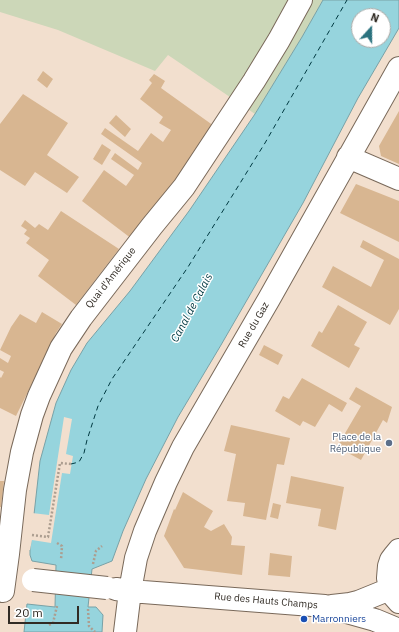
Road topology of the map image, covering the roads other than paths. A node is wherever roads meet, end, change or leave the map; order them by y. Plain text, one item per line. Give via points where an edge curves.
1 (301, 0) edge
2 (399, 68) edge
3 (348, 158) junction
4 (399, 179) edge
5 (399, 550) edge
6 (2, 585) edge
7 (130, 591) junction
8 (394, 596) edge
9 (325, 606) junction
10 (399, 630) edge
11 (125, 632) edge

1 - 6 street, Quai d'Amérique via 254,81 184,187 81,318 61,348 39,396 22,452
2 - 3 street, Rue du Gaz
3 - 4 street
3 - 7 street, Rue du Gaz via 183,447 145,531 136,558
5 - 8 street via 389,566 388,578
6 - 7 street, Rue des Hauts Champs, bridge via 33,580
7 - 9 street, Rue des Hauts Champs
7 - 11 street, Rue du Gaz
8 - 9 street
9 - 10 street, Rue des Hauts Champs via 375,620

